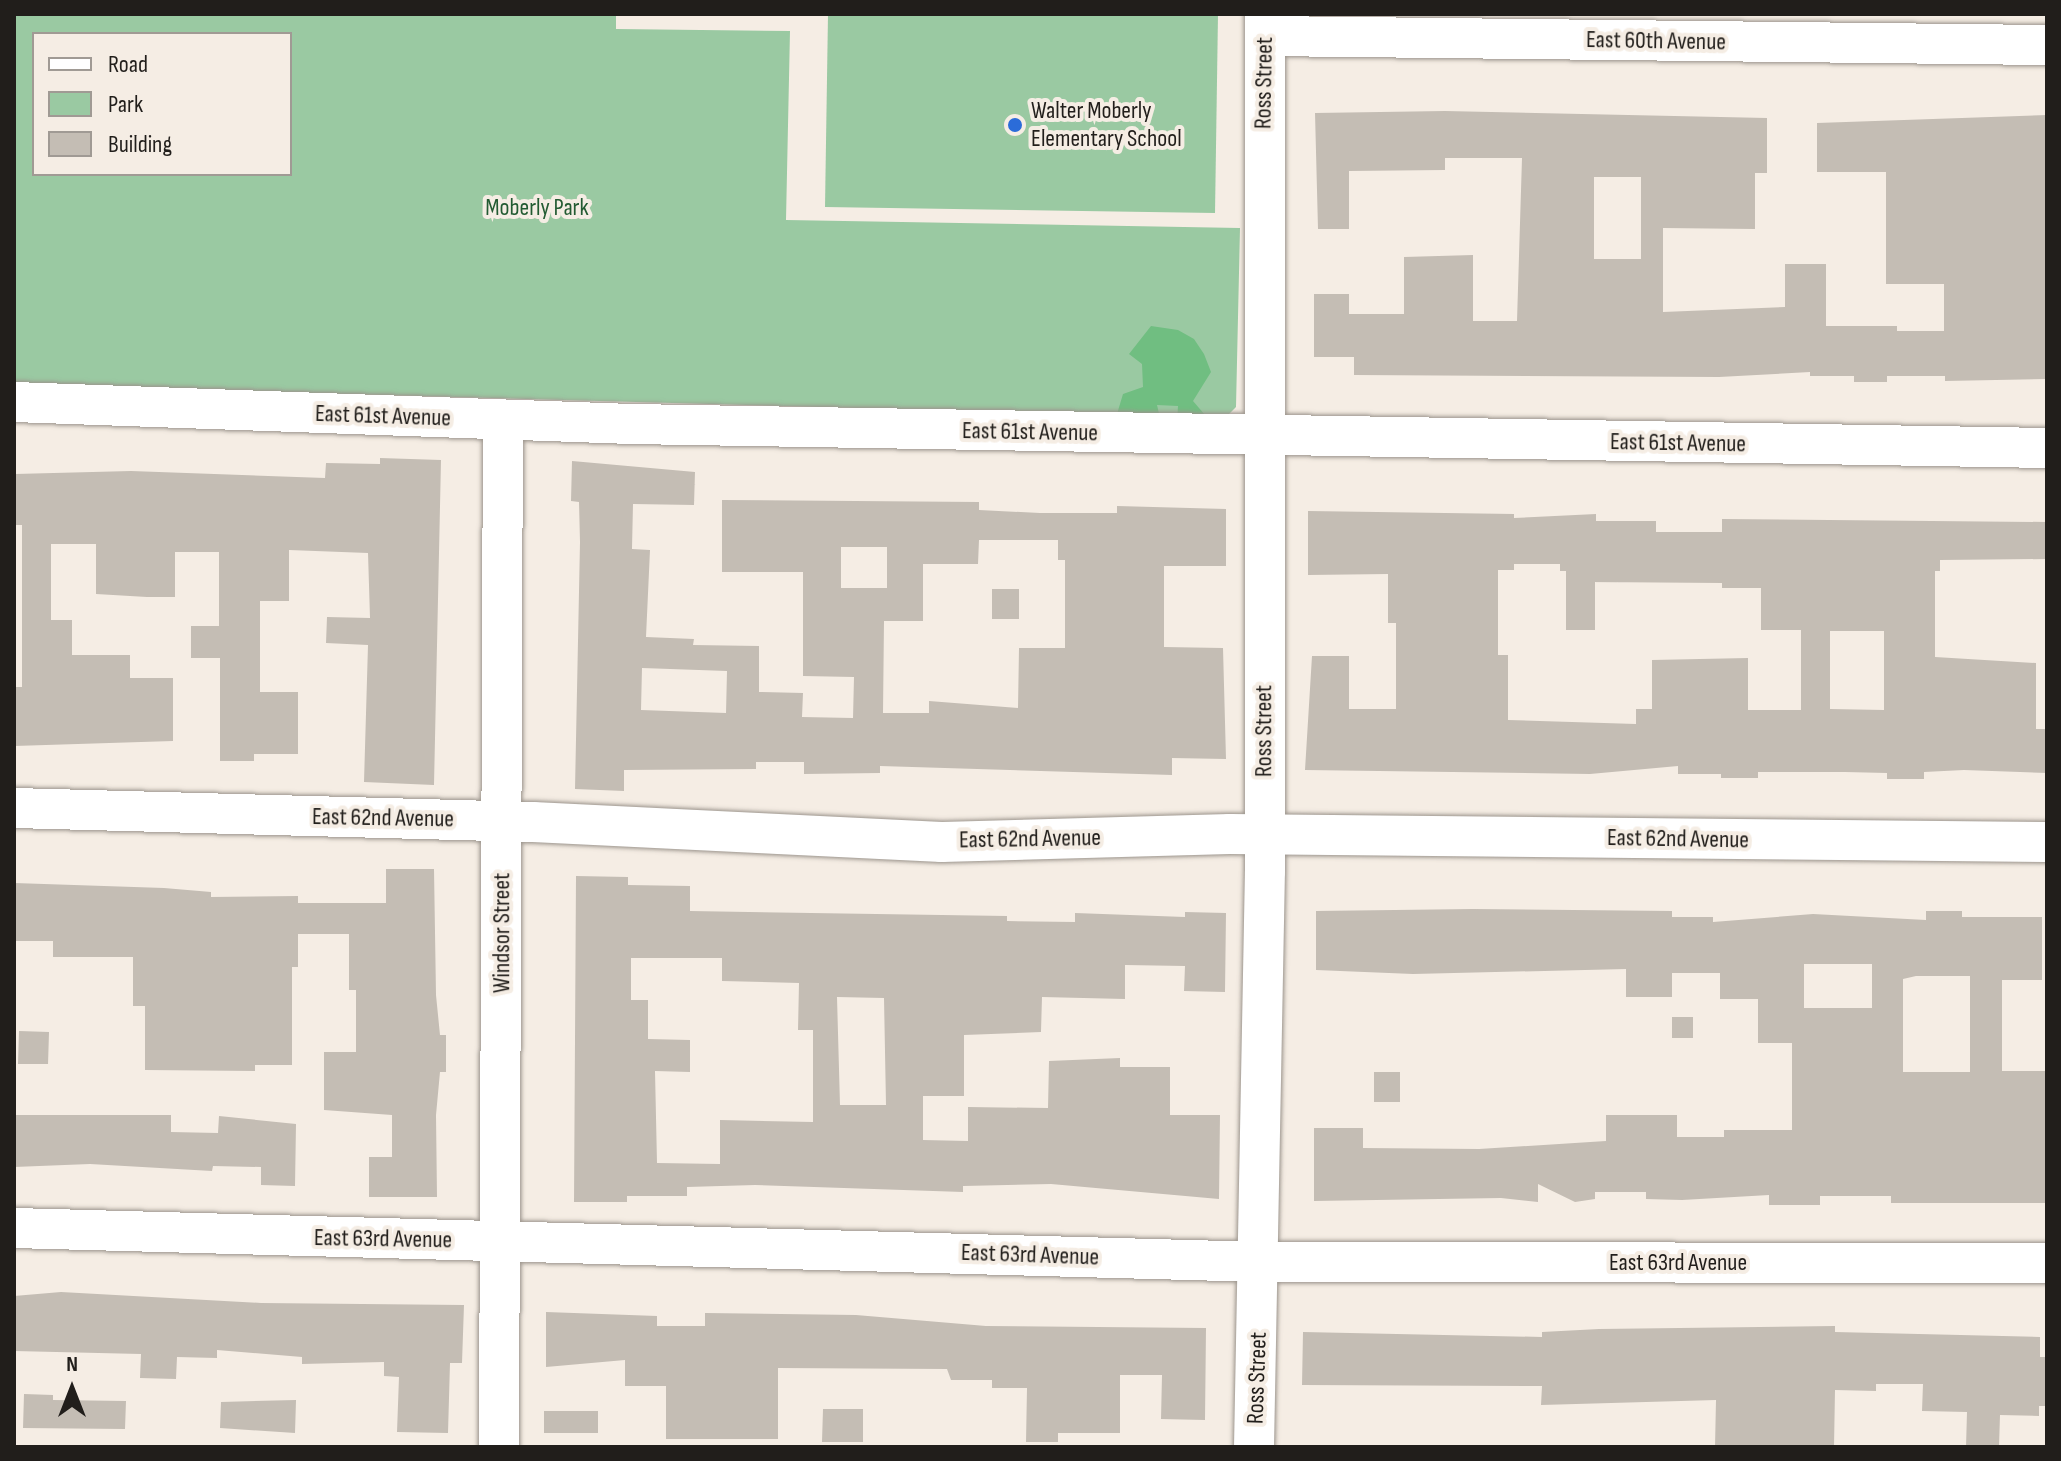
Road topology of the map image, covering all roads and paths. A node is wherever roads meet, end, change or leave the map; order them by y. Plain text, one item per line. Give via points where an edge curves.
1 (1265, 25) edge
2 (2047, 45) edge
3 (14, 402) edge
4 (503, 420) junction
5 (1263, 437) junction
6 (2047, 448) edge
7 (14, 808) edge
8 (502, 821) junction
9 (1265, 835) junction
10 (2047, 842) edge
11 (14, 1228) edge
12 (500, 1242) junction
13 (1261, 1262) junction
14 (2047, 1263) edge
15 (499, 1447) edge
16 (1254, 1447) edge

1 - 2 street, East 60th Avenue
1 - 5 street, Ross Street
3 - 4 street, East 61st Avenue
4 - 5 street, East 61st Avenue
4 - 8 street, Windsor Street
5 - 6 street, East 61st Avenue
5 - 9 street, Ross Street
7 - 8 street, East 62nd Avenue
8 - 9 street, East 62nd Avenue via 942,842
8 - 12 street, Windsor Street
9 - 10 street, East 62nd Avenue
9 - 13 street, Ross Street
11 - 12 street, East 63rd Avenue
12 - 13 street, East 63rd Avenue
12 - 15 street, Windsor Street
13 - 14 street, East 63rd Avenue
13 - 16 street, Ross Street

